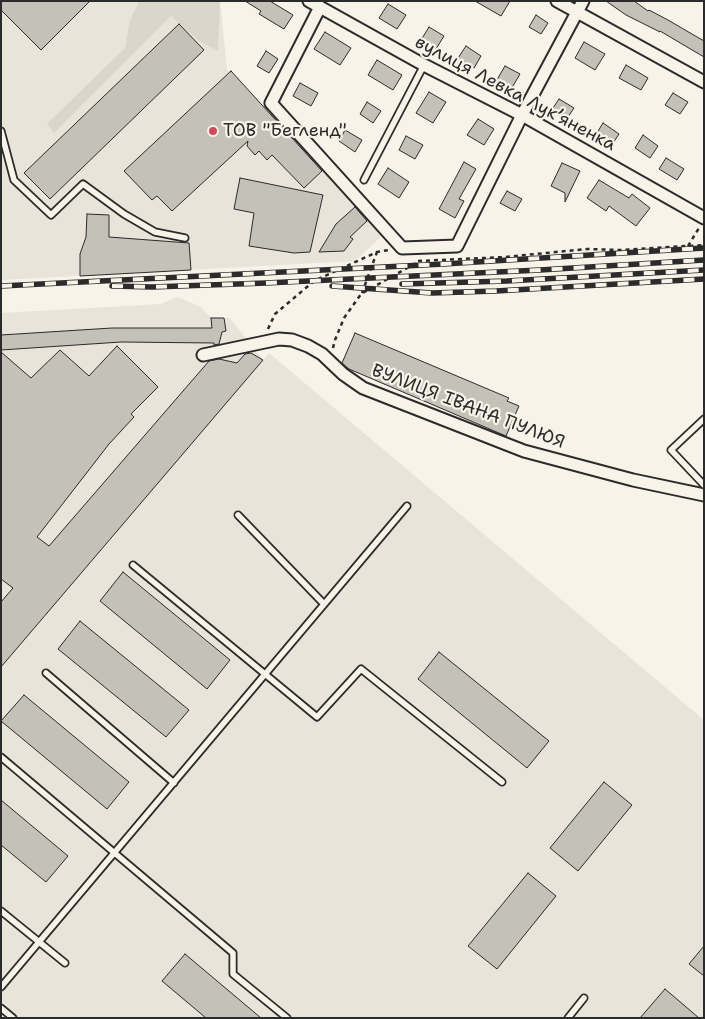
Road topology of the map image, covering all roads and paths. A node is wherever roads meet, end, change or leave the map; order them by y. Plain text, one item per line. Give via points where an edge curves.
1 (557, 1) edge
2 (583, 1) edge
3 (314, 4) edge
4 (577, 12) junction
5 (424, 65) junction
6 (704, 82) edge
7 (522, 114) junction
8 (1, 131) edge
9 (364, 180) dead end
10 (704, 219) edge
11 (186, 238) dead end
12 (704, 245) edge
13 (688, 246) junction
14 (436, 247) junction
15 (402, 248) junction
16 (377, 252) junction
17 (418, 261) junction
18 (361, 294) junction
19 (263, 342) junction
20 (203, 355) dead end
21 (335, 367) junction
22 (704, 419) edge
23 (704, 485) edge
24 (704, 495) edge
25 (407, 506) dead end
26 (238, 515) dead end
27 (133, 565) dead end
28 (324, 604) junction
29 (46, 673) dead end
30 (265, 675) junction
31 (1, 756) edge
32 (502, 782) dead end
33 (174, 783) junction
34 (114, 852) junction
35 (1, 911) edge
36 (39, 942) junction
37 (65, 963) dead end
38 (1, 987) edge
39 (584, 998) dead end
40 (1, 1008) edge
41 (14, 1018) edge
42 (287, 1018) edge
43 (568, 1018) edge

1 - 4 street
2 - 4 street
3 - 5 street, вулиця Левка Лукʼяненка
3 - 15 street via 271,103
4 - 6 street
4 - 7 street
5 - 7 street, вулиця Левка Лукʼяненка
5 - 9 lane
7 - 10 street, вулиця Левка Лукʼяненка
7 - 14 street via 457,246
8 - 11 lane via 14,180 51,215 83,184 155,232
10 - 13 path
12 - 13 path
13 - 17 path via 587,249
14 - 15 street
14 - 17 path
15 - 16 path
16 - 18 path
16 - 19 path via 308,285 275,314
17 - 18 path
18 - 21 path via 344,318 335,340 332,352
19 - 20 street, ВУЛИЦЯ ІВАНА ПУЛЮЯ
19 - 21 street, ВУЛИЦЯ ІВАНА ПУЛЮЯ via 292,340 322,354
21 - 24 street, ВУЛИЦЯ ІВАНА ПУЛЮЯ via 363,388 524,451 632,480
22 - 23 lane via 671,450
25 - 28 lane
26 - 28 lane
27 - 30 lane
28 - 30 lane
29 - 33 lane
30 - 32 lane via 317,717 361,669
30 - 33 lane
31 - 34 lane
33 - 34 lane
34 - 36 lane
34 - 42 lane via 233,952 233,974
35 - 36 lane
36 - 37 lane
36 - 38 lane
39 - 43 lane
40 - 41 lane

